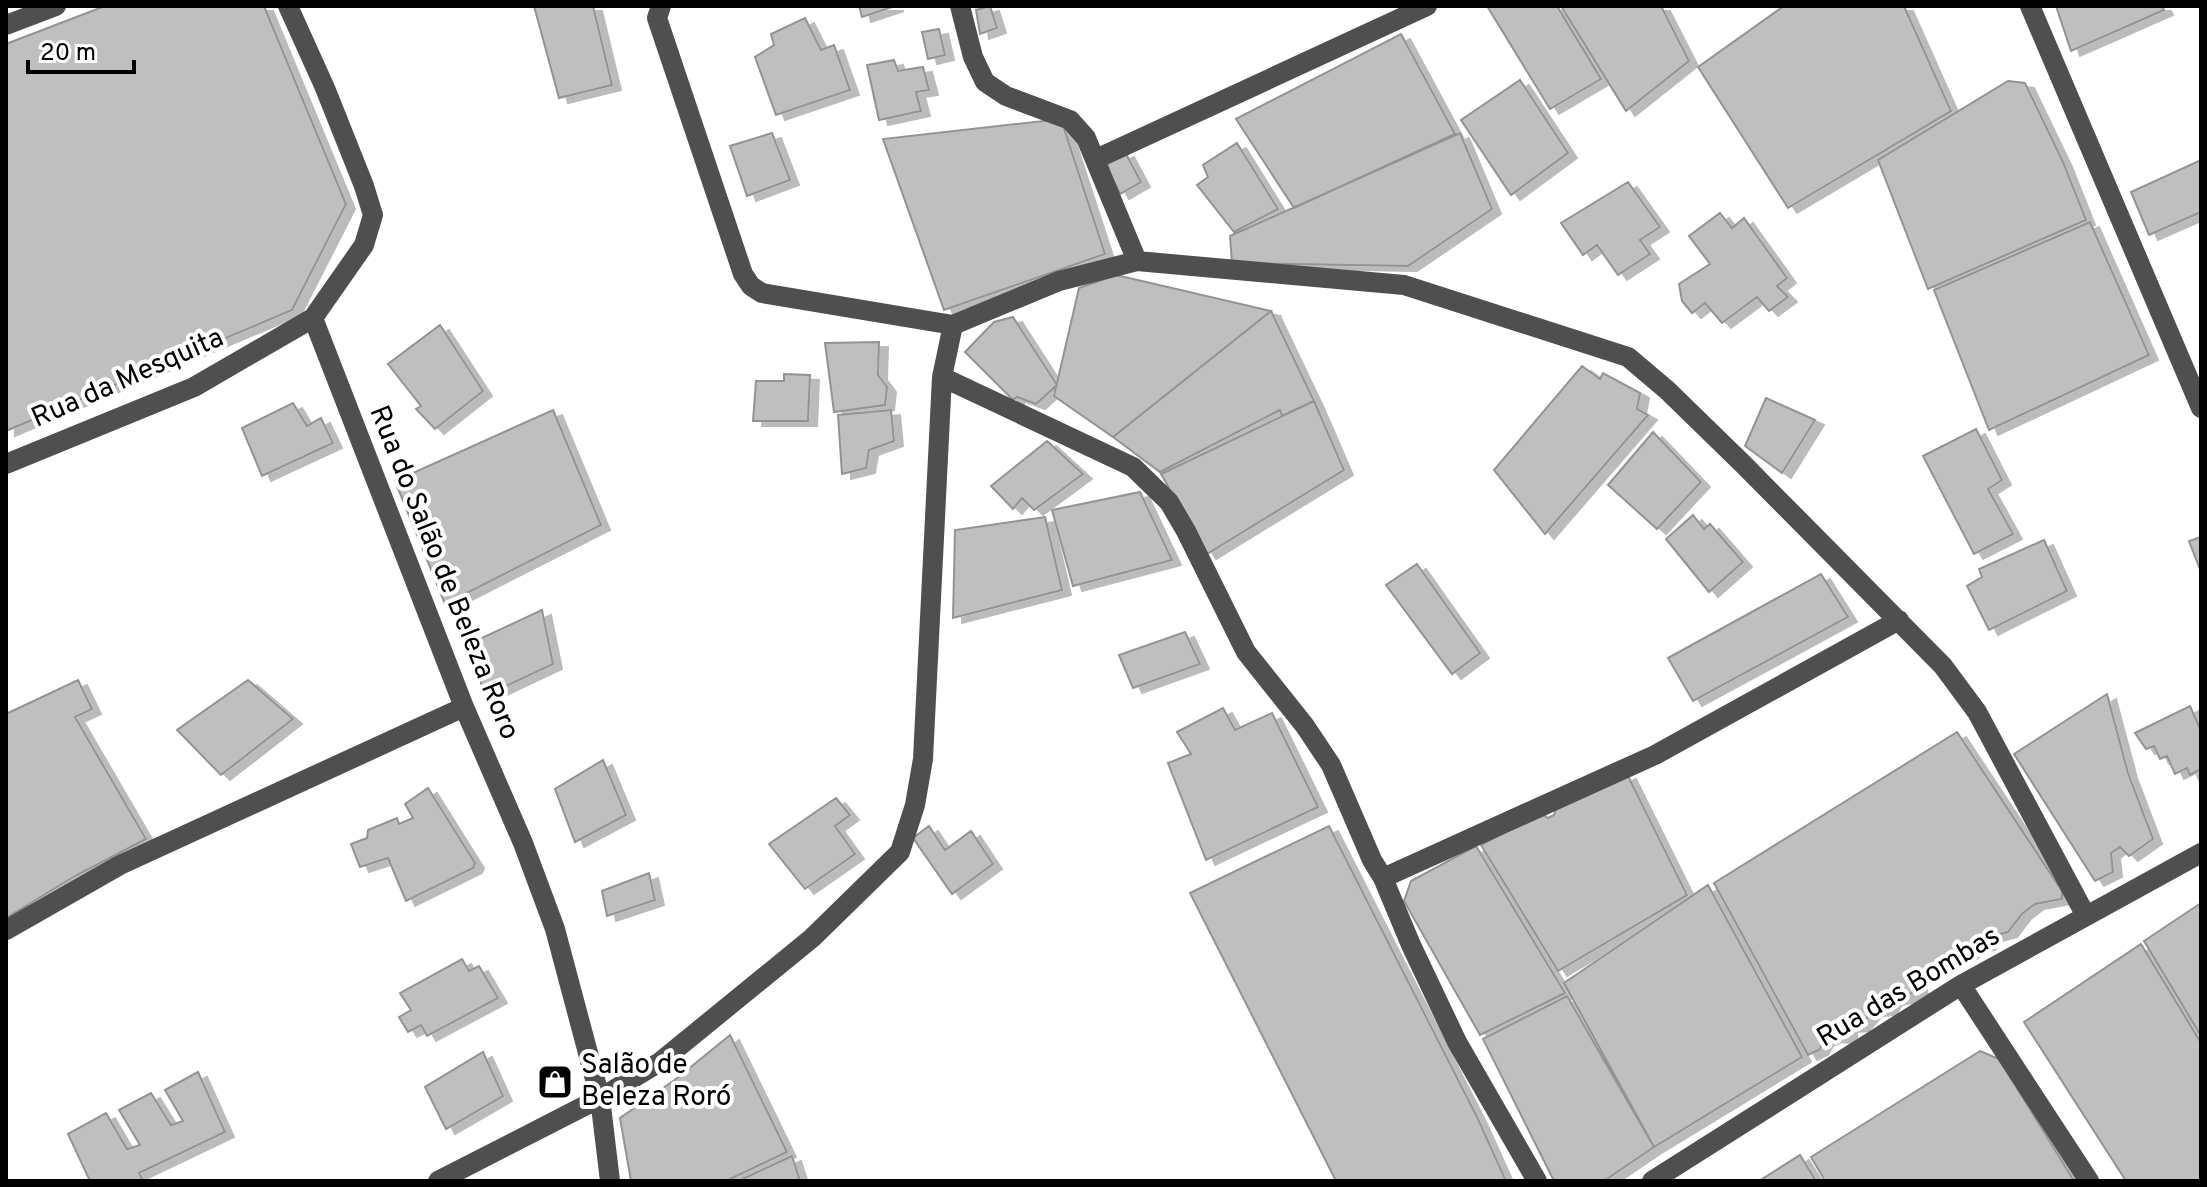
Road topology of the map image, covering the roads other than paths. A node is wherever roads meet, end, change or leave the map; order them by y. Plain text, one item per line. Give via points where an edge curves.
1 (56, 6) edge
2 (288, 6) edge
3 (661, 6) edge
4 (960, 6) edge
5 (1427, 6) edge
6 (2030, 6) edge
7 (6, 25) edge
8 (1096, 159) junction
9 (1137, 261) junction
10 (313, 318) junction
11 (953, 325) junction
12 (942, 377) junction
13 (2201, 408) edge
14 (6, 464) edge
15 (1899, 620) junction
16 (464, 707) junction
17 (2201, 853) edge
18 (1383, 878) junction
19 (2086, 916) junction
20 (6, 930) edge
21 (1961, 985) junction
22 (600, 1098) junction
23 (438, 1181) edge
24 (610, 1181) edge
25 (1537, 1181) edge
26 (1652, 1181) edge
27 (2089, 1181) edge

1 - 7 street
2 - 10 street via 373,215 364,245
3 - 11 street via 657,18 751,286 762,293
4 - 8 street via 985,82 1006,96 1070,120
5 - 8 street
6 - 13 street
8 - 9 street
9 - 11 street via 1059,281
9 - 15 street via 1404,285 1628,357
10 - 14 street, Rua da Mesquita via 194,387
10 - 16 street, Rua do Salão de Beleza Roro
11 - 12 street
12 - 18 street via 1133,467 1169,502 1246,652 1331,765
12 - 22 street via 923,759 900,852 812,938 660,1062
15 - 18 street via 1655,755
15 - 19 street via 1977,712
16 - 20 street via 120,865
16 - 22 street, Rua do Salão de Beleza Roro via 555,929
17 - 19 street, Rua das Bombas
18 - 25 street via 1457,1042
19 - 21 street, Rua das Bombas
21 - 26 street, Rua das Bombas
21 - 27 street
22 - 23 street
22 - 24 street, Rua do Salão de Beleza Roro

